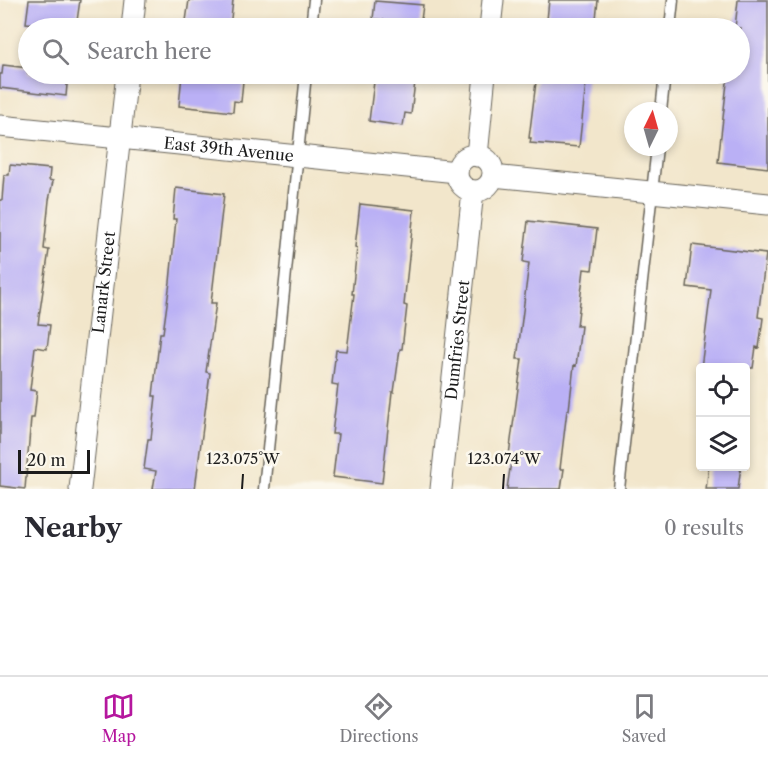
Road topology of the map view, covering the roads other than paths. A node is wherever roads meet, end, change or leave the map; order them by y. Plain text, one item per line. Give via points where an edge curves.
1 (135, 0) edge
2 (314, 0) edge
3 (493, 0) edge
4 (673, 0) edge
5 (133, 18) edge
6 (312, 18) edge
7 (491, 18) edge
8 (671, 18) edge
9 (126, 84) edge
10 (305, 84) edge
11 (484, 84) edge
12 (664, 84) edge
13 (662, 102) edge
14 (0, 126) edge
15 (120, 138) junction
16 (477, 156) junction
17 (656, 156) edge
18 (297, 157) junction
19 (457, 172) junction
20 (493, 176) junction
21 (473, 191) junction
22 (652, 192) junction
23 (768, 204) edge
24 (80, 489) edge
25 (264, 489) edge
26 (441, 489) edge
27 (619, 489) edge

1 - 5 street
2 - 6 lane
3 - 7 street
4 - 8 lane
9 - 15 street, Lanark Street
10 - 18 lane
11 - 16 street
12 - 13 lane
14 - 15 street, East 39th Avenue
15 - 18 street, East 39th Avenue
15 - 24 street, Lanark Street
16 - 19 street via 466,158
16 - 20 street via 488,160
17 - 22 lane
18 - 19 street, East 39th Avenue
18 - 25 lane
19 - 21 street via 463,187
20 - 21 street via 484,189
20 - 22 street
21 - 26 street, Dumfries Street
22 - 23 street
22 - 27 lane

